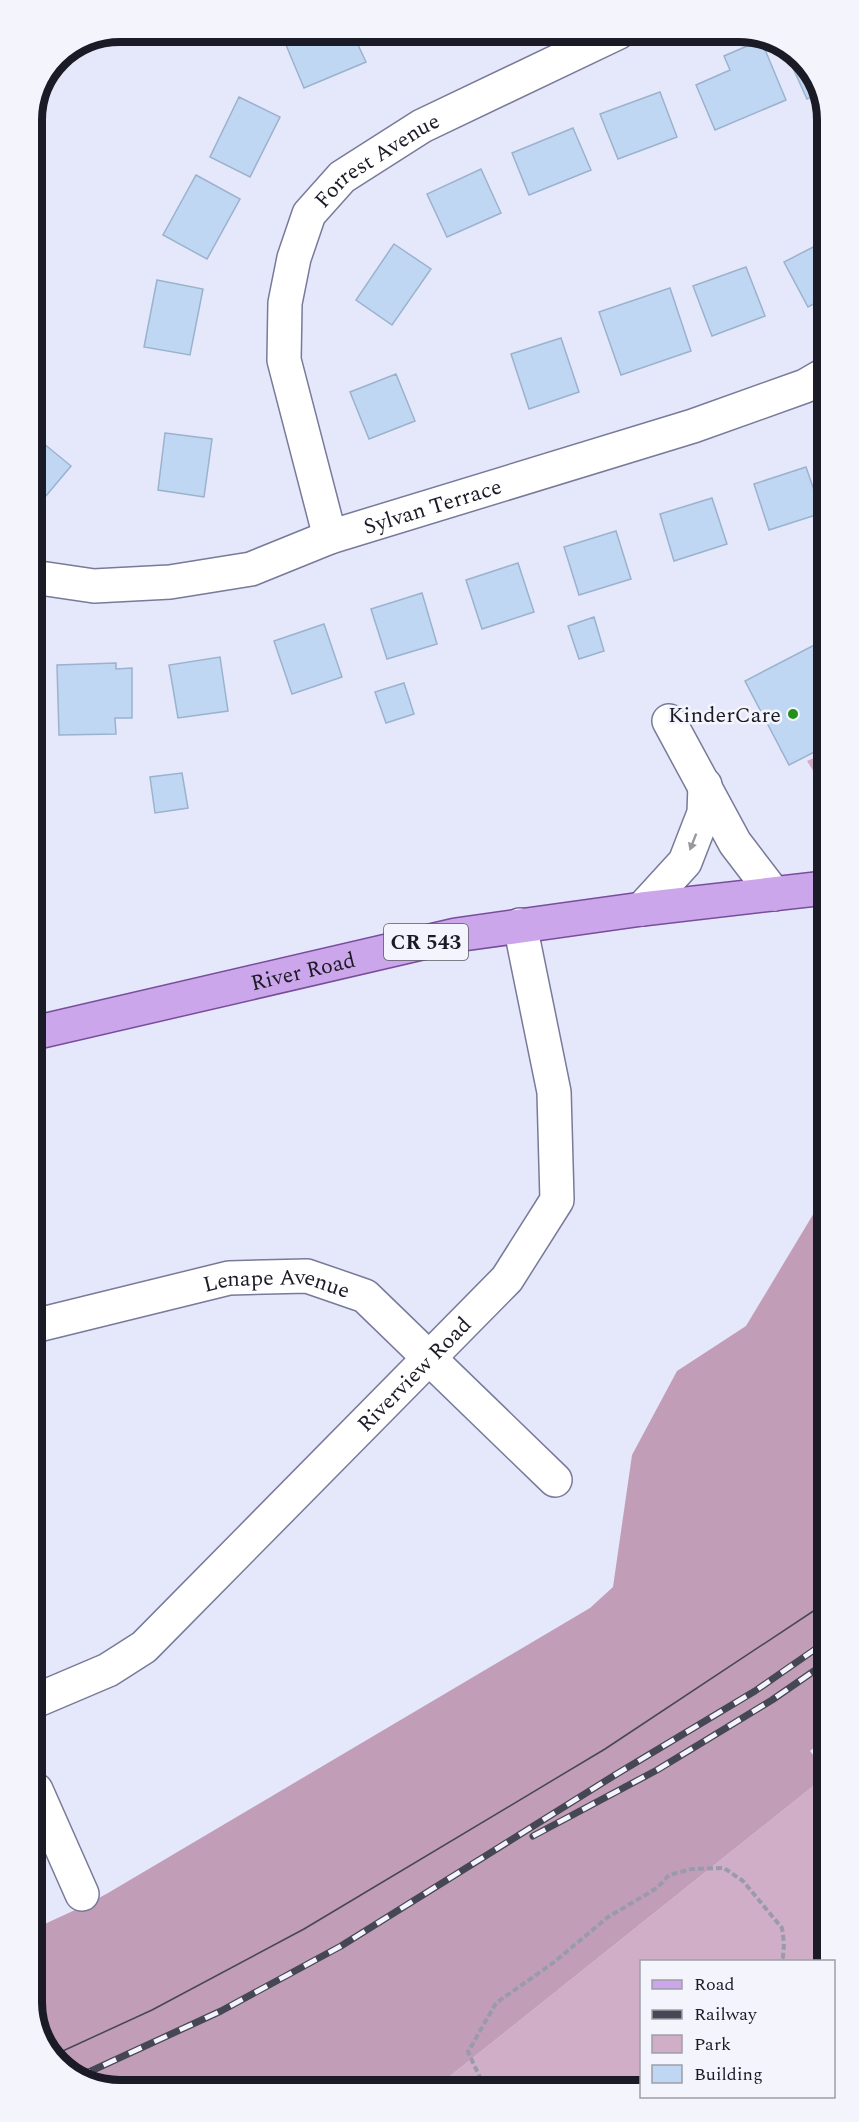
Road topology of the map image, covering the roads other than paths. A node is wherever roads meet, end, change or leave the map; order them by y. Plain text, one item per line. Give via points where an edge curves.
1 (599, 42) edge
2 (817, 379) edge
3 (330, 537) junction
4 (42, 578) edge
5 (669, 721) dead end
6 (705, 785) junction
7 (817, 889) edge
8 (774, 894) junction
9 (642, 909) junction
10 (520, 925) junction
11 (42, 1031) edge
12 (42, 1324) edge
13 (429, 1358) junction
14 (555, 1480) dead end
15 (42, 1698) edge
16 (42, 1804) edge
17 (82, 1894) dead end

1 - 3 street, Forrest Avenue via 423,126 342,177 309,214 294,258 285,303 284,360
2 - 3 street, Sylvan Terrace via 693,426
3 - 4 street, Sylvan Terrace via 250,569 170,582 94,586
5 - 6 street
6 - 8 street via 735,843
6 -> 9 street via 704,813 685,862
7 - 8 main road, River Road / CR 543
8 - 9 main road, River Road / CR 543
9 - 10 main road, River Road / CR 543
10 - 11 main road, River Road / CR 543 via 456,935
10 - 13 street, Riverview Road via 554,1092 557,1200 507,1279
12 - 13 street, Lenape Avenue via 229,1278 307,1276 365,1296
13 - 14 street, Lenape Avenue
13 - 15 street, Riverview Road via 144,1647 108,1670
16 - 17 street

